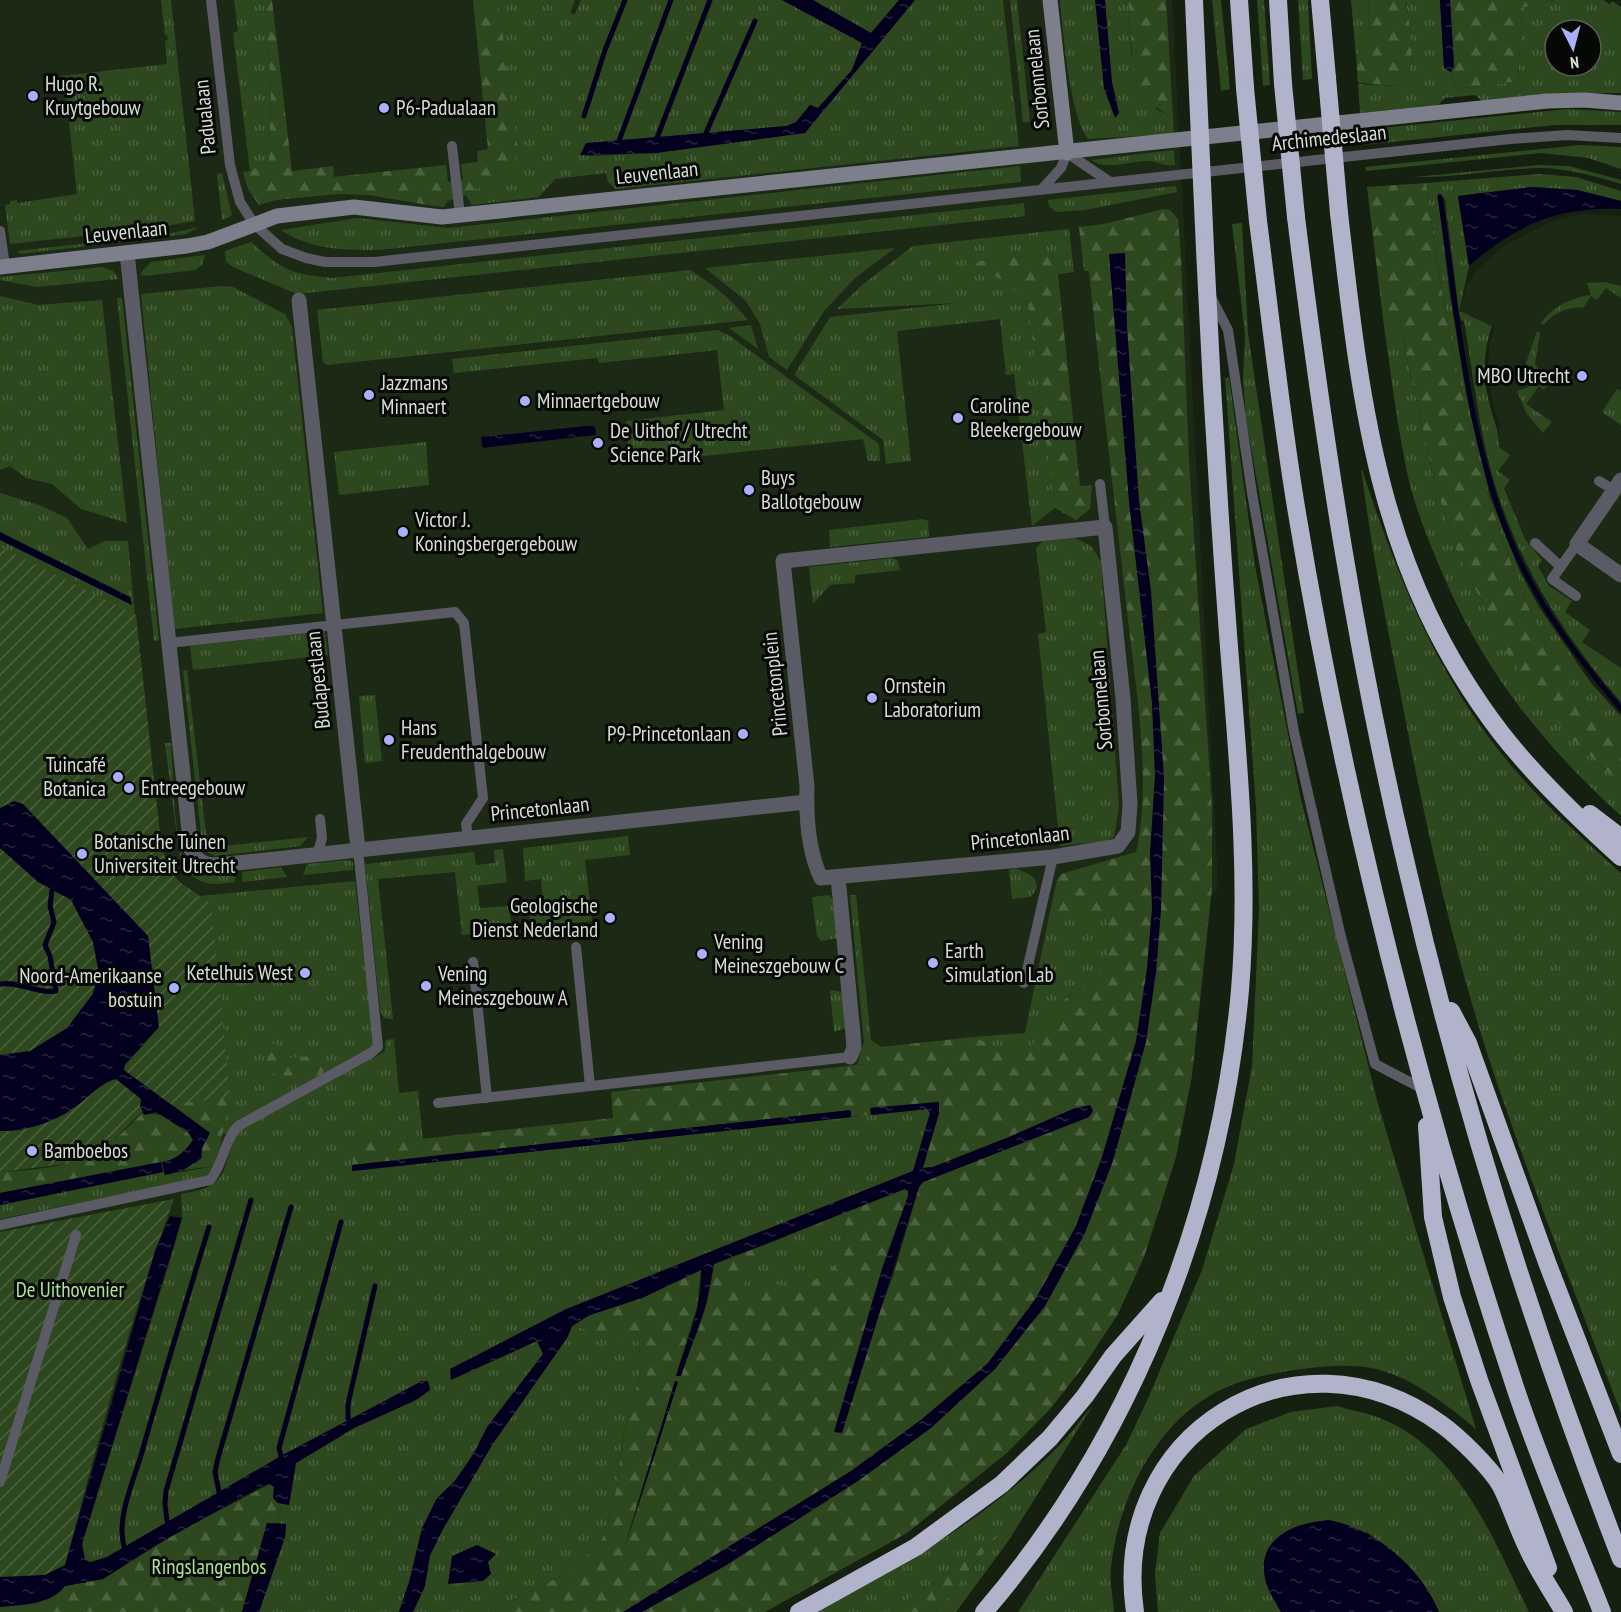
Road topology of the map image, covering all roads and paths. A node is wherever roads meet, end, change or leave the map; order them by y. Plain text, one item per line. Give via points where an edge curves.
1 (212, 0) edge
2 (1050, 0) edge
3 (1194, 0) edge
4 (1239, 0) edge
5 (1278, 0) edge
6 (1320, 0) edge
7 (1621, 103) edge
8 (1621, 138) edge
9 (452, 146) dead end
10 (1067, 153) junction
11 (1110, 182) junction
12 (1041, 190) junction
13 (460, 215) junction
14 (254, 224) junction
15 (0, 231) edge
16 (127, 253) junction
17 (3, 266) edge
18 (1206, 289) junction
19 (299, 300) dead end
20 (1599, 481) dead end
21 (1100, 484) dead end
22 (1617, 485) edge
23 (1105, 527) junction
24 (1535, 543) dead end
25 (1576, 544) junction
26 (1561, 567) junction
27 (1621, 575) edge
28 (1576, 596) dead end
29 (333, 624) junction
30 (169, 643) junction
31 (1536, 773) junction
32 (806, 802) junction
33 (320, 819) dead end
34 (468, 838) junction
35 (1621, 838) edge
36 (312, 839) dead end
37 (358, 849) junction
38 (1098, 851) joint
39 (317, 855) junction
40 (1053, 857) junction
41 (1621, 857) edge
42 (838, 877) junction
43 (576, 947) dead end
44 (473, 962) dead end
45 (1435, 981) junction
46 (1024, 982) dead end
47 (850, 1057) joint
48 (590, 1086) junction
49 (1425, 1090) junction
50 (487, 1098) junction
51 (438, 1103) dead end
52 (0, 1225) edge
53 (76, 1235) dead end
54 (1171, 1292) junction
55 (1621, 1454) edge
56 (0, 1482) edge
57 (1621, 1559) edge
58 (799, 1612) edge
59 (984, 1612) edge
60 (1135, 1612) edge
61 (1564, 1612) edge
62 (1602, 1612) edge

1 - 14 lane, Padualaan via 230,165 240,202
2 - 10 main road, Sorbonnelaan
3 - 18 highway, bridge
4 - 49 highway, bridge via 1258,221 1295,501 1369,870
5 - 45 highway, bridge via 1296,217 1345,563 1380,748
6 - 31 highway, bridge via 1339,213 1365,410 1392,524 1426,612 1454,663 1502,735
7 - 10 main road, Archimedeslaan via 1547,101
8 - 11 lane, Archimedeslaan via 1567,135
9 - 13 lane
10 - 11 lane, Sorbonnelaan
10 - 12 lane, Sorbonnelaan via 1061,168
10 - 13 main road, Leuvenlaan
11 - 12 lane, Archimedeslaan
12 - 14 lane via 374,262 306,258 282,249
13 - 14 main road, Leuvenlaan via 426,216 354,207 277,216
14 - 16 main road, Leuvenlaan via 208,242
15 - 17 lane
16 - 17 main road, Leuvenlaan
16 - 30 street
18 - 49 lane via 1228,330 1294,732 1375,1064
18 - 54 highway via 1239,762 1244,924 1229,1078 1200,1202
19 - 29 street, Budapestlaan
20 - 22 lane
21 - 23 lane, Sorbonnelaan
22 - 25 street
23 - 32 street, Princetonplein via 783,561
23 - 38 street, Sorbonnelaan via 1124,699 1130,804 1128,832 1118,846
24 - 26 lane
25 - 26 lane
25 - 27 street
26 - 28 lane via 1552,579
29 - 30 lane
29 - 34 lane via 455,612 464,622 483,798 466,824
29 - 37 street, Budapestlaan
30 - 39 street, Princetonlaan via 195,859 210,865
31 - 35 highway
31 - 41 highway
32 - 34 street, Princetonlaan
32 - 42 street via 814,863 821,878
33 - 39 lane via 322,838
34 - 37 street, Princetonlaan
36 - 39 lane
37 - 39 street, Princetonlaan
37 - 52 lane, Budapestlaan via 378,1047 238,1126 229,1136 218,1171 210,1180
38 - 40 street, Princetonlaan
40 - 42 street, Princetonlaan
40 - 46 lane
42 - 47 street via 854,1048
43 - 48 lane
44 - 50 lane
45 - 55 highway via 1468,1043
45 - 57 highway via 1528,1299
47 - 48 lane
48 - 50 lane
49 - 61 highway via 1433,1217 1452,1297
49 - 62 highway via 1517,1393
50 - 51 lane
53 - 56 lane
54 - 58 highway via 1113,1356 1050,1438 1002,1484 916,1547
54 - 59 highway via 1104,1438 1051,1524
60 - 61 highway via 1132,1563 1138,1523 1170,1458 1191,1435 1236,1404 1261,1394 1312,1384 1340,1384 1395,1398 1442,1425 1500,1484 1528,1551

